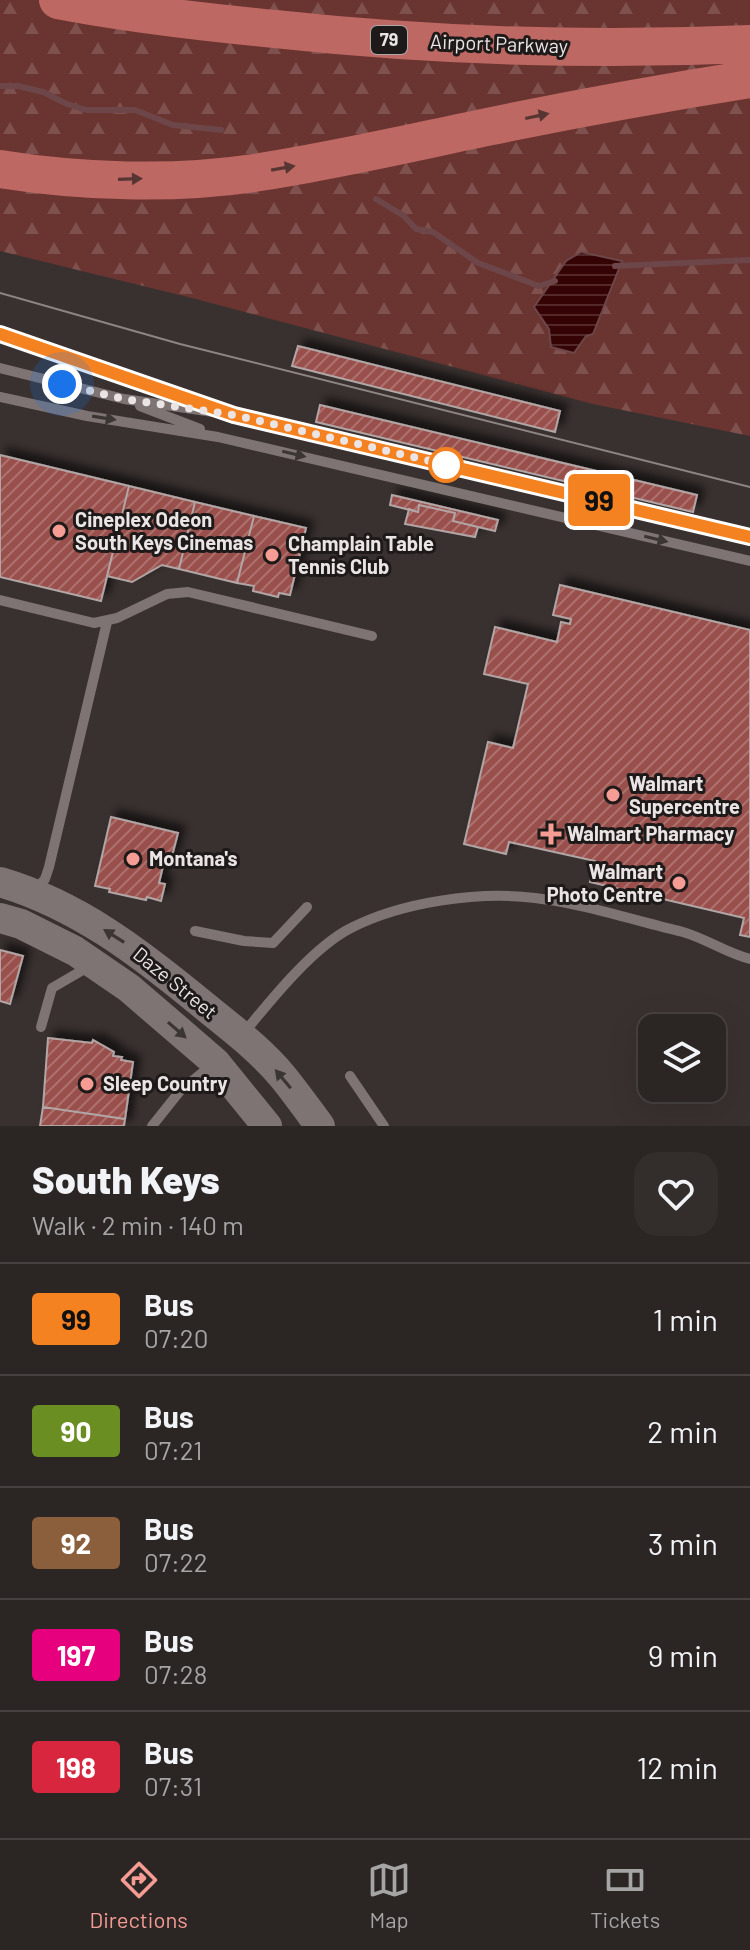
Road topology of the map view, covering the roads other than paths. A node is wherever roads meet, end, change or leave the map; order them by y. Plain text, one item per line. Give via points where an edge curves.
1 (58, 0) edge
2 (249, 0) edge
3 (736, 44) edge
4 (750, 79) edge
5 (0, 169) edge
6 (0, 334) edge
7 (0, 368) edge
8 (0, 397) edge
9 (124, 399) junction
10 (234, 415) junction
11 (218, 437) junction
12 (750, 537) edge
13 (750, 561) edge
14 (0, 600) edge
15 (107, 622) junction
16 (372, 636) dead end
17 (0, 882) edge
18 (35, 892) junction
19 (307, 907) dead end
20 (10, 921) edge
21 (195, 931) dead end
22 (750, 959) edge
23 (93, 963) junction
24 (41, 1027) dead end
25 (241, 1036) junction
26 (215, 1062) junction
27 (350, 1076) dead end
28 (152, 1126) edge
29 (267, 1126) edge
30 (320, 1126) edge
31 (384, 1126) edge

1 - 3 highway, Airport Parkway / 79 via 393,40 605,47
2 - 3 highway via 405,23
5 -> 4 highway via 87,179 252,173
6 - 10 lane
7 - 9 lane
8 -> 11 lane
9 - 10 lane
9 - 11 lane
10 - 12 lane
11 -> 13 lane
14 - 15 lane
15 - 16 lane via 167,594 188,592
15 - 18 lane via 49,867
17 - 18 street, Daze Street
18 - 20 street
25 -> 18 street, Daze Street via 138,952
19 - 21 lane via 273,943
20 - 23 street, Daze Street
22 - 25 lane via 683,932 536,898 433,900 350,928 325,946
23 - 24 lane via 52,988
23 -> 26 street, Daze Street
25 - 26 street
30 -> 25 street, Daze Street via 281,1075
26 - 28 lane via 180,1091
26 - 29 street, Daze Street
27 - 31 lane

